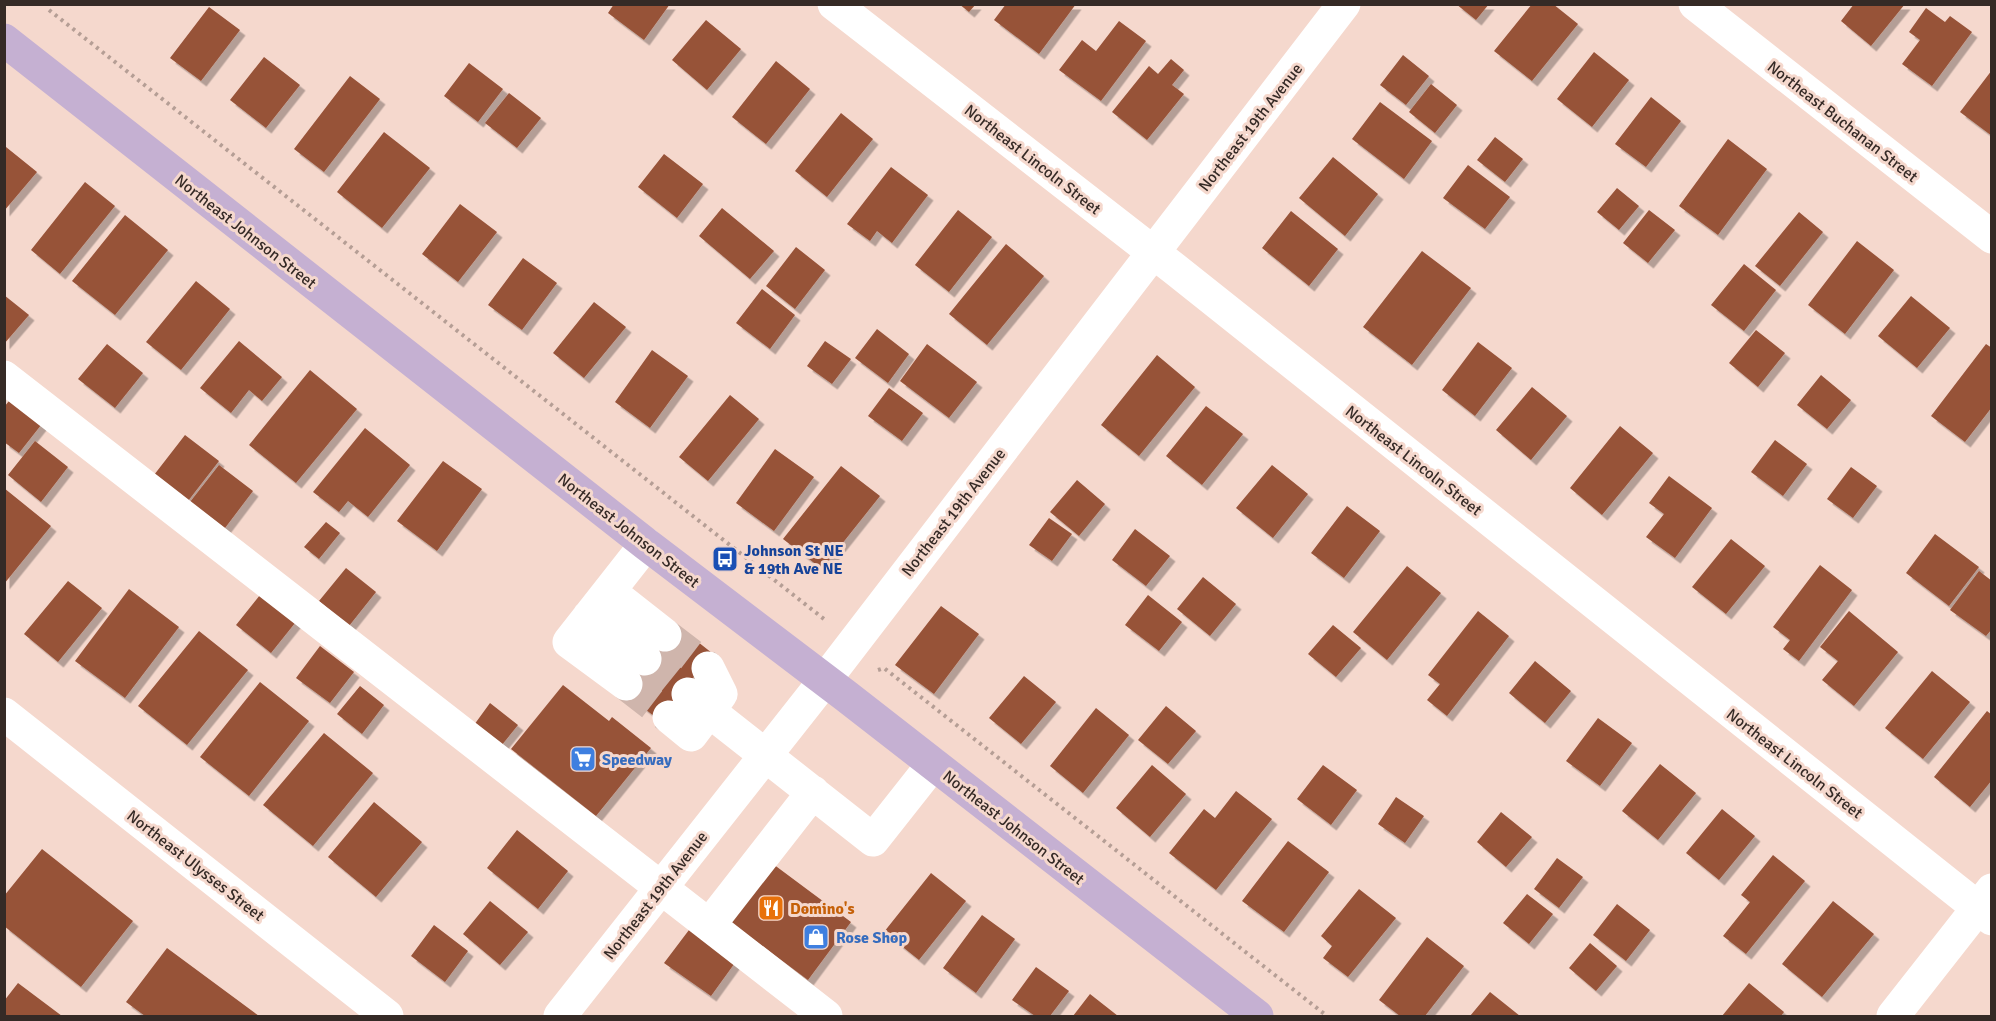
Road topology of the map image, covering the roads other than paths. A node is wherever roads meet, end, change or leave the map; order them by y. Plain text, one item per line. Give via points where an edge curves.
1 (834, 4) edge
2 (1344, 4) edge
3 (1695, 4) edge
4 (4, 40) edge
5 (1992, 237) edge
6 (1153, 253) junction
7 (4, 377) edge
8 (646, 544) junction
9 (645, 659) tunnel mouth
10 (708, 668) tunnel mouth
11 (825, 680) junction
12 (4, 714) edge
13 (766, 755) junction
14 (933, 764) junction
15 (813, 792) junction
16 (662, 887) junction
17 (1987, 905) edge
18 (710, 924) junction
19 (387, 1017) edge
20 (560, 1017) edge
21 (826, 1017) edge
22 (1257, 1017) edge
23 (1893, 1017) edge

1 - 6 street, Northeast Lincoln Street
2 - 6 street, Northeast 19th Avenue
3 - 5 street, Northeast Buchanan Street
4 - 8 main road, Northeast Johnson Street
6 - 11 street, Northeast 19th Avenue
6 - 17 street, Northeast Lincoln Street
7 - 16 street
8 - 9 street via 599,604
8 - 11 main road, Northeast Johnson Street
10 - 13 street via 721,694 689,707
11 - 13 street, Northeast 19th Avenue
11 - 14 main road, Northeast Johnson Street
12 - 19 street, Northeast Ulysses Street
13 - 15 street
13 - 16 street, Northeast 19th Avenue
14 - 15 street via 873,840
14 - 22 main road, Northeast Johnson Street
15 - 18 street
16 - 18 street
16 - 20 street, Northeast 19th Avenue
17 - 23 street
18 - 21 street

